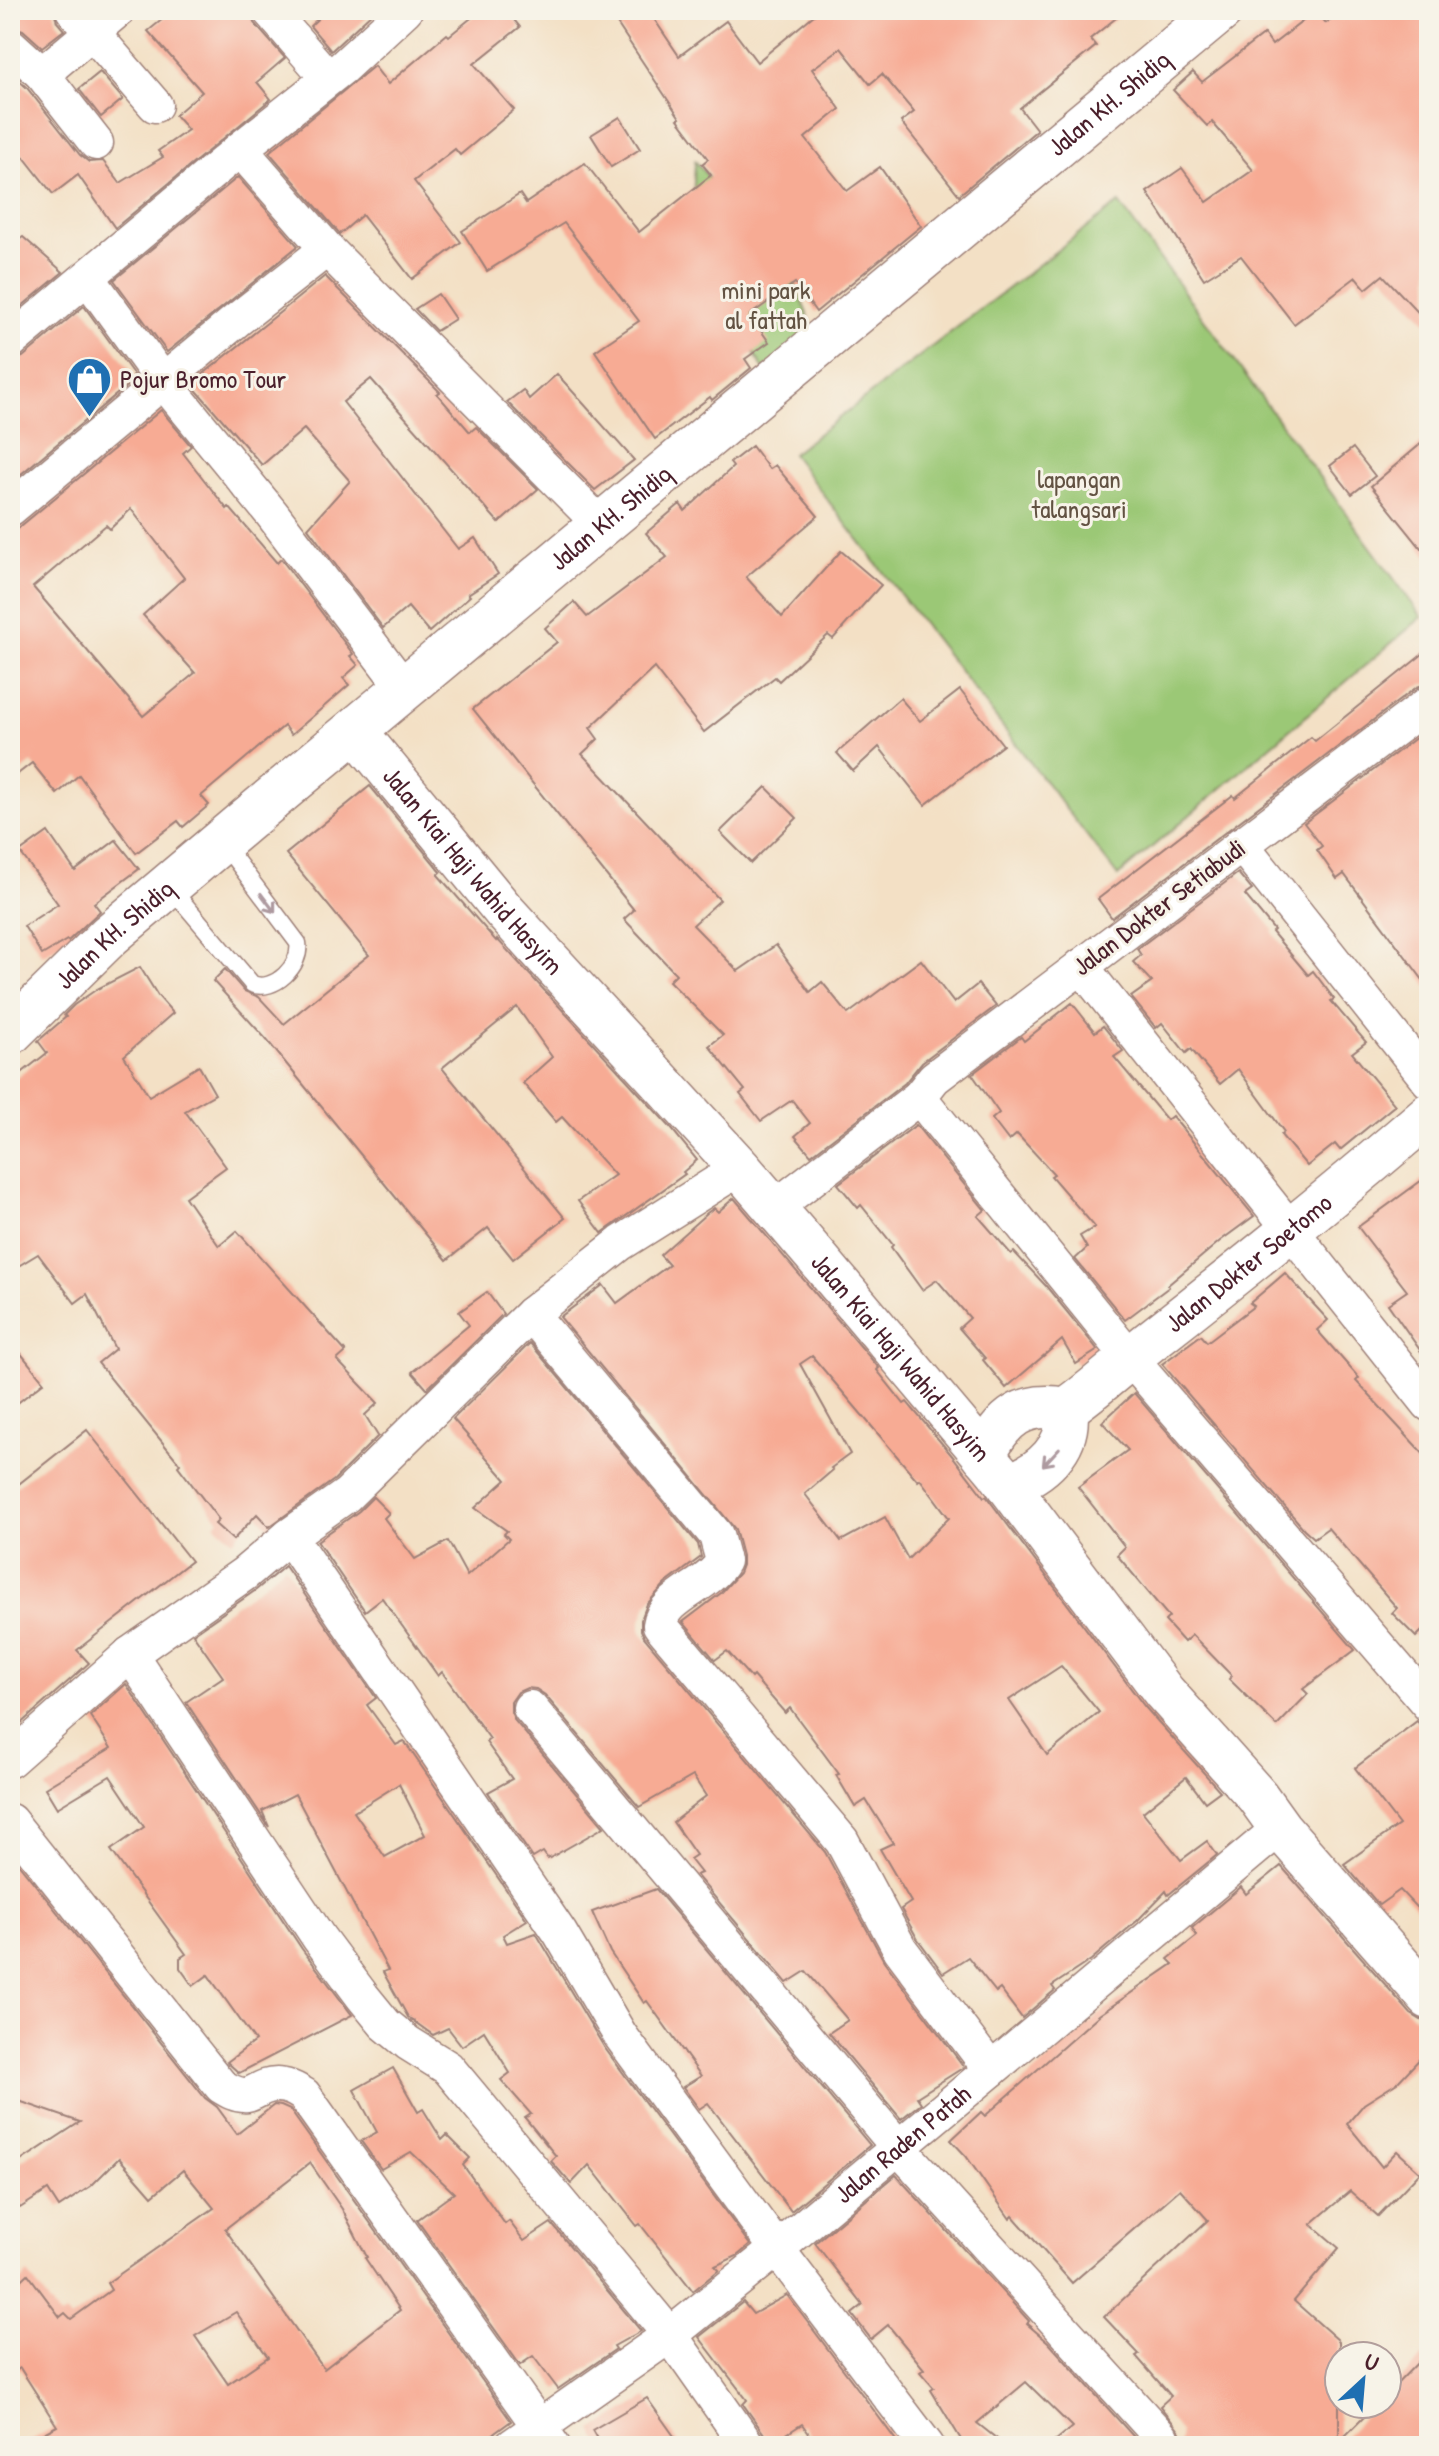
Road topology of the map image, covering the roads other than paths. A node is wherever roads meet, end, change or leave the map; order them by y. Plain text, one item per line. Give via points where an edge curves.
1 (118, 10) edge
2 (269, 10) edge
3 (405, 10) edge
4 (1221, 10) edge
5 (82, 21) edge
6 (10, 45) edge
7 (42, 74) junction
8 (328, 78) junction
9 (155, 105) dead end
10 (96, 143) dead end
11 (240, 149) junction
12 (327, 249) junction
13 (88, 278) junction
14 (10, 342) edge
15 (163, 381) junction
16 (10, 509) edge
17 (602, 526) junction
18 (404, 688) junction
19 (1424, 717) edge
20 (355, 730) junction
21 (221, 841) junction
22 (1241, 844) junction
23 (168, 886) junction
24 (1081, 966) junction
25 (10, 1033) edge
26 (1429, 1081) edge
27 (928, 1109) junction
28 (1429, 1114) edge
29 (740, 1168) junction
30 (774, 1208) junction
31 (1291, 1230) junction
32 (531, 1314) junction
33 (1129, 1357) junction
34 (1429, 1404) edge
35 (1066, 1409) junction
36 (995, 1470) junction
37 (289, 1536) junction
38 (130, 1654) junction
39 (1429, 1705) edge
40 (530, 1708) dead end
41 (10, 1760) edge
42 (10, 1821) edge
43 (1280, 1828) junction
44 (1429, 1998) edge
45 (991, 2070) junction
46 (898, 2147) junction
47 (777, 2249) junction
48 (670, 2335) junction
49 (1161, 2437) dead end
50 (535, 2440) edge
51 (748, 2446) edge
52 (927, 2446) edge

1 - 5 street
2 - 8 street
3 - 8 street
4 - 17 main road, Jalan KH. Shidiq
5 - 7 street
5 - 9 street
6 - 7 street
7 - 10 street
8 - 11 street
11 - 12 street
11 - 13 street
12 - 15 street
12 - 17 street
13 - 14 street
13 - 15 street
15 - 16 street
15 - 18 street
17 - 18 main road, Jalan KH. Shidiq
18 - 20 main road, Jalan KH. Shidiq
19 - 22 street, Jalan Dokter Setiabudi
20 - 21 main road, Jalan KH. Shidiq
20 - 29 street, Jalan Kiai Haji Wahid Hasyim via 504,911
21 - 23 main road, Jalan KH. Shidiq
21 -> 23 lane via 298,943 297,962 288,971 270,986 252,984
22 - 24 street, Jalan Dokter Setiabudi
22 - 26 street
23 - 25 main road, Jalan KH. Shidiq
24 - 27 street, Jalan Dokter Setiabudi via 934,1078
24 - 31 street
27 - 30 street, Jalan Dokter Setiabudi
27 - 33 street
28 - 31 street, Jalan Dokter Soetomo
29 - 30 street, Jalan Kiai Haji Wahid Hasyim
29 - 32 street via 621,1243
30 - 36 street, Jalan Kiai Haji Wahid Hasyim
31 - 33 street, Jalan Dokter Soetomo
31 - 34 street
32 - 37 street via 347,1495
32 - 45 street via 716,1535 723,1561 717,1572 666,1609 660,1625 842,1841 900,1949
33 - 35 street, Jalan Dokter Soetomo
33 - 39 street
35 - 36 street via 1033,1408 1011,1417 998,1430
35 -> 36 street via 1064,1441 1056,1453 1024,1480
36 - 43 street, Jalan Kiai Haji Wahid Hasyim via 1164,1692
37 - 38 street
37 - 47 street via 560,1933 620,2035
38 - 41 street
38 - 48 street via 363,1997 385,2024 448,2068
40 - 46 street
42 - 50 street via 221,2086 249,2095 278,2085 304,2095
43 - 44 street, Jalan Kiai Haji Wahid Hasyim
43 - 45 street, Jalan Raden Patah
45 - 46 street, Jalan Raden Patah
46 - 47 street, Jalan Raden Patah
46 - 49 street
47 - 48 street, Jalan Raden Patah
47 - 52 street
48 - 50 street, Jalan Raden Patah
48 - 51 street

